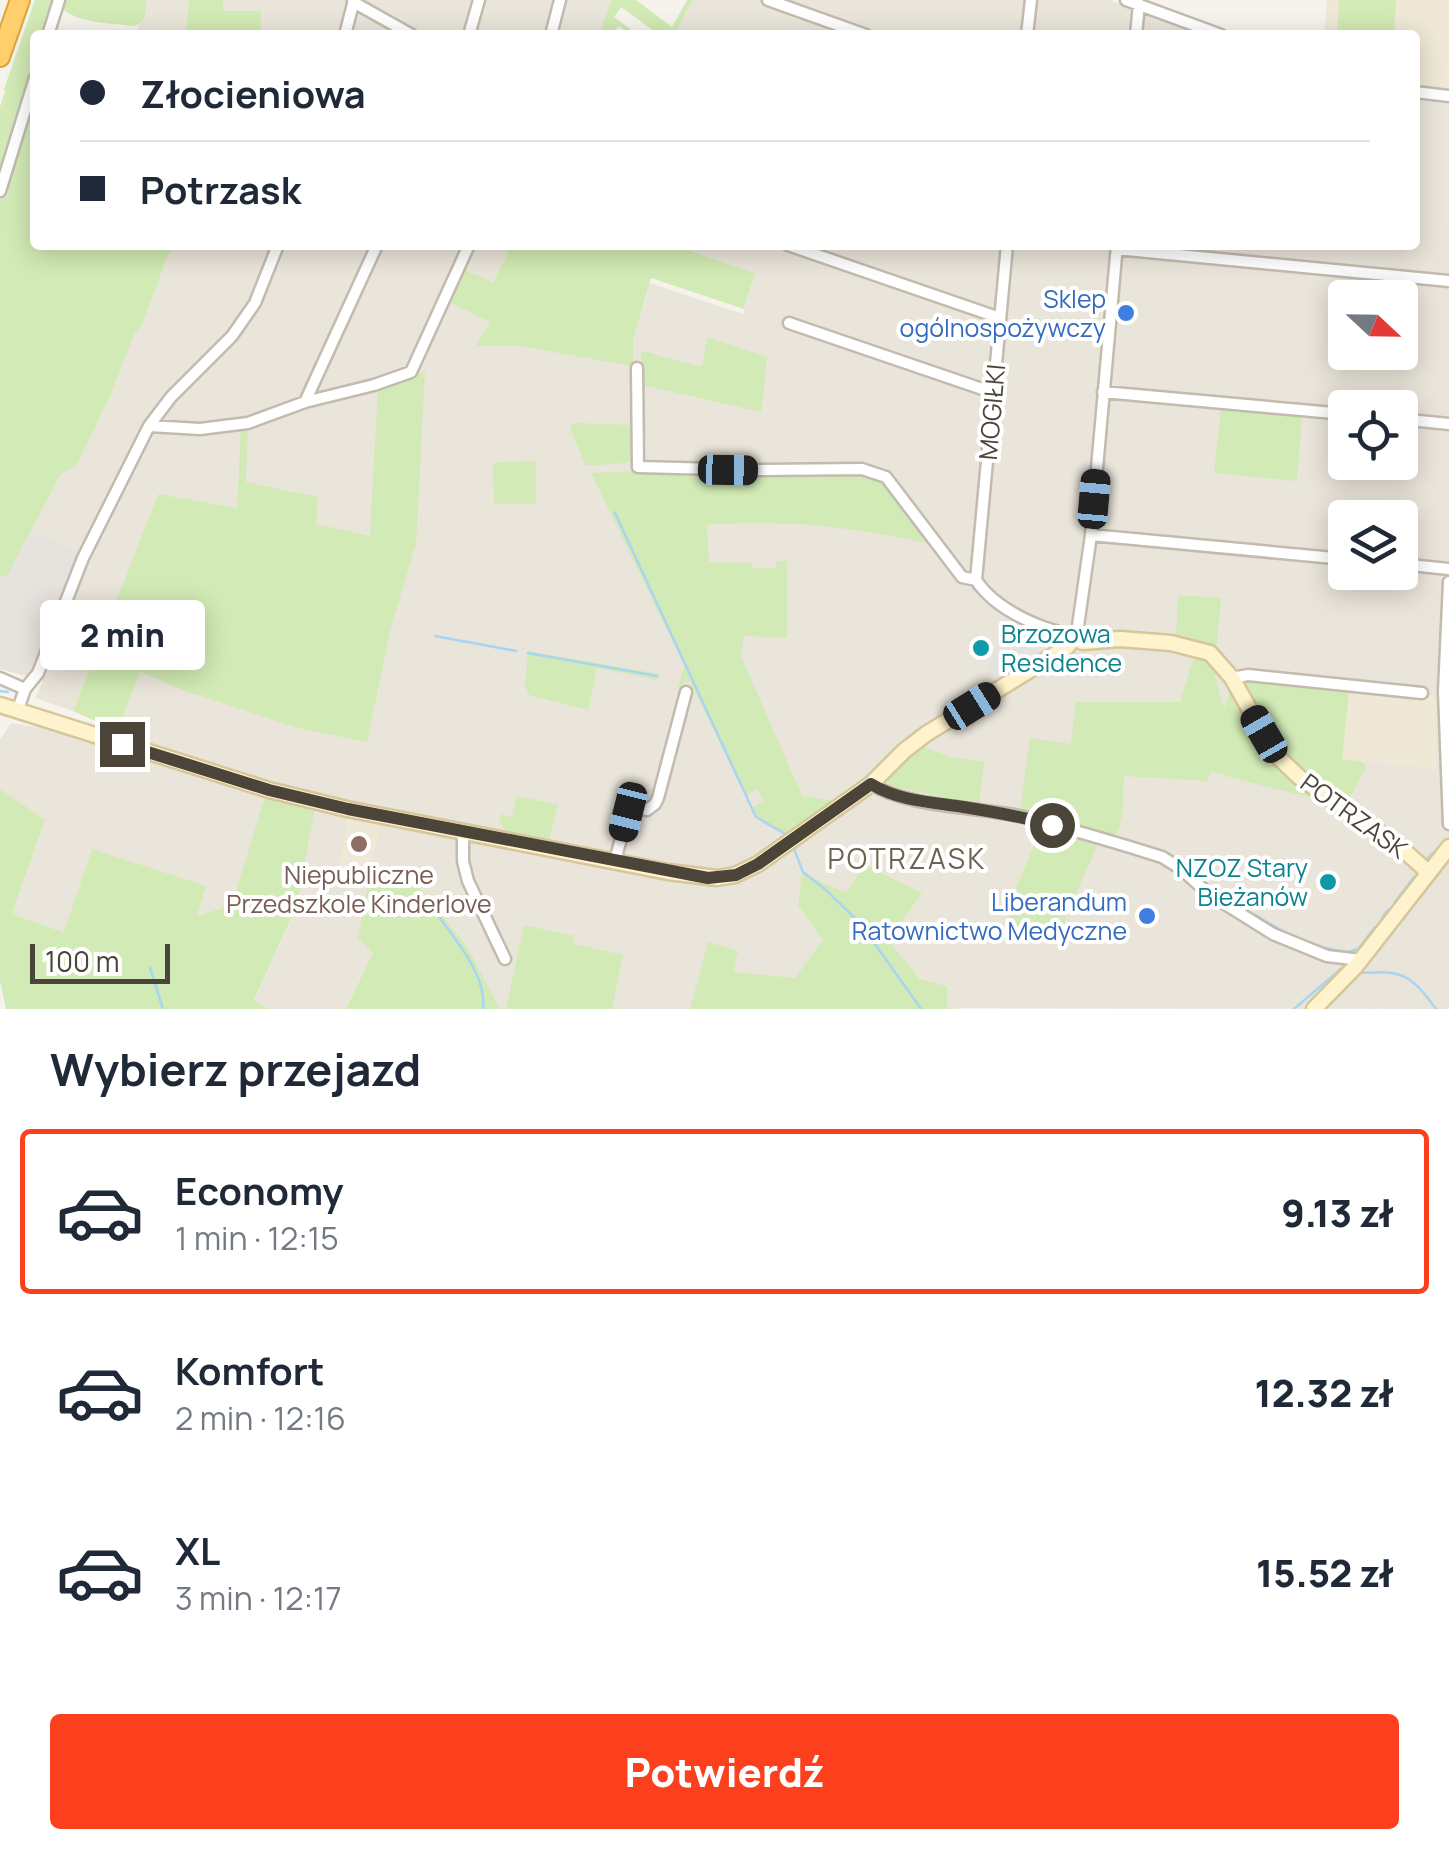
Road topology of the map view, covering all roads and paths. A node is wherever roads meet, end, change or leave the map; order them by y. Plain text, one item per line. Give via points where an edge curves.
1 (20, 0) edge
2 (59, 0) edge
3 (479, 0) edge
4 (560, 0) edge
5 (768, 0) edge
6 (1031, 0) edge
7 (1126, 0) edge
8 (353, 1) edge
9 (1139, 4) junction
10 (50, 30) edge
11 (346, 30) edge
12 (403, 30) edge
13 (470, 30) edge
14 (552, 30) edge
15 (852, 30) edge
16 (1028, 30) edge
17 (1136, 30) edge
18 (1208, 30) edge
19 (0, 57) edge
20 (1420, 93) edge
21 (30, 94) edge
22 (1449, 96) edge
23 (0, 191) edge
24 (276, 250) edge
25 (375, 250) edge
26 (466, 250) edge
27 (803, 250) edge
28 (1007, 250) edge
29 (1116, 250) edge
30 (1145, 250) edge
31 (1449, 281) edge
32 (1000, 318) junction
33 (789, 323) dead end
34 (637, 368) dead end
35 (1103, 392) junction
36 (994, 393) junction
37 (305, 402) junction
38 (1328, 412) edge
39 (1418, 421) edge
40 (1449, 424) edge
41 (149, 426) junction
42 (1091, 535) junction
43 (1328, 557) edge
44 (1418, 565) edge
45 (1449, 568) edge
46 (976, 580) junction
47 (1449, 582) edge
48 (1074, 638) junction
49 (0, 678) edge
50 (1232, 678) junction
51 (26, 689) junction
52 (686, 692) dead end
53 (1422, 693) dead end
54 (0, 705) edge
55 (18, 710) junction
56 (871, 784) junction
57 (1449, 824) edge
58 (463, 832) junction
59 (1449, 846) edge
60 (615, 860) junction
61 (1428, 872) junction
62 (505, 959) dead end
63 (1355, 967) junction
64 (1314, 1009) edge

1 - 19 highway
2 - 10 street
3 - 13 street
4 - 14 street
5 - 15 street
6 - 16 street
7 - 9 street
8 - 11 street
8 - 12 street
9 - 17 street
9 - 18 street
20 - 22 street
21 - 23 street
24 - 41 street via 255,303 232,336
25 - 37 street
26 - 37 street via 411,372
27 - 32 street
28 - 32 street, MOGIŁKI
29 - 35 street
30 - 31 street
32 - 36 street, MOGIŁKI
33 - 36 street
34 - 46 street via 638,467 862,469 886,477 962,577
35 - 38 street
35 - 42 street
36 - 46 street, MOGIŁKI
37 - 41 street via 245,423
39 - 40 street
41 - 51 street
42 - 43 street
42 - 48 street
44 - 45 street
46 - 48 street via 1024,619
47 - 57 street
48 - 50 street, POTRZASK via 1179,644 1210,653
48 - 56 street via 926,734
49 - 51 street
50 - 53 street via 1248,674
50 - 61 street, POTRZASK via 1274,753
51 - 55 street
52 - 60 street via 656,804 628,812
54 - 55 street
55 - 58 street via 269,790
56 - 60 street via 736,875 706,878
56 - 63 street via 909,798 1028,818 1162,858 1285,939
58 - 60 street
58 - 62 street via 468,882
59 - 61 street
61 - 63 street
63 - 64 street

